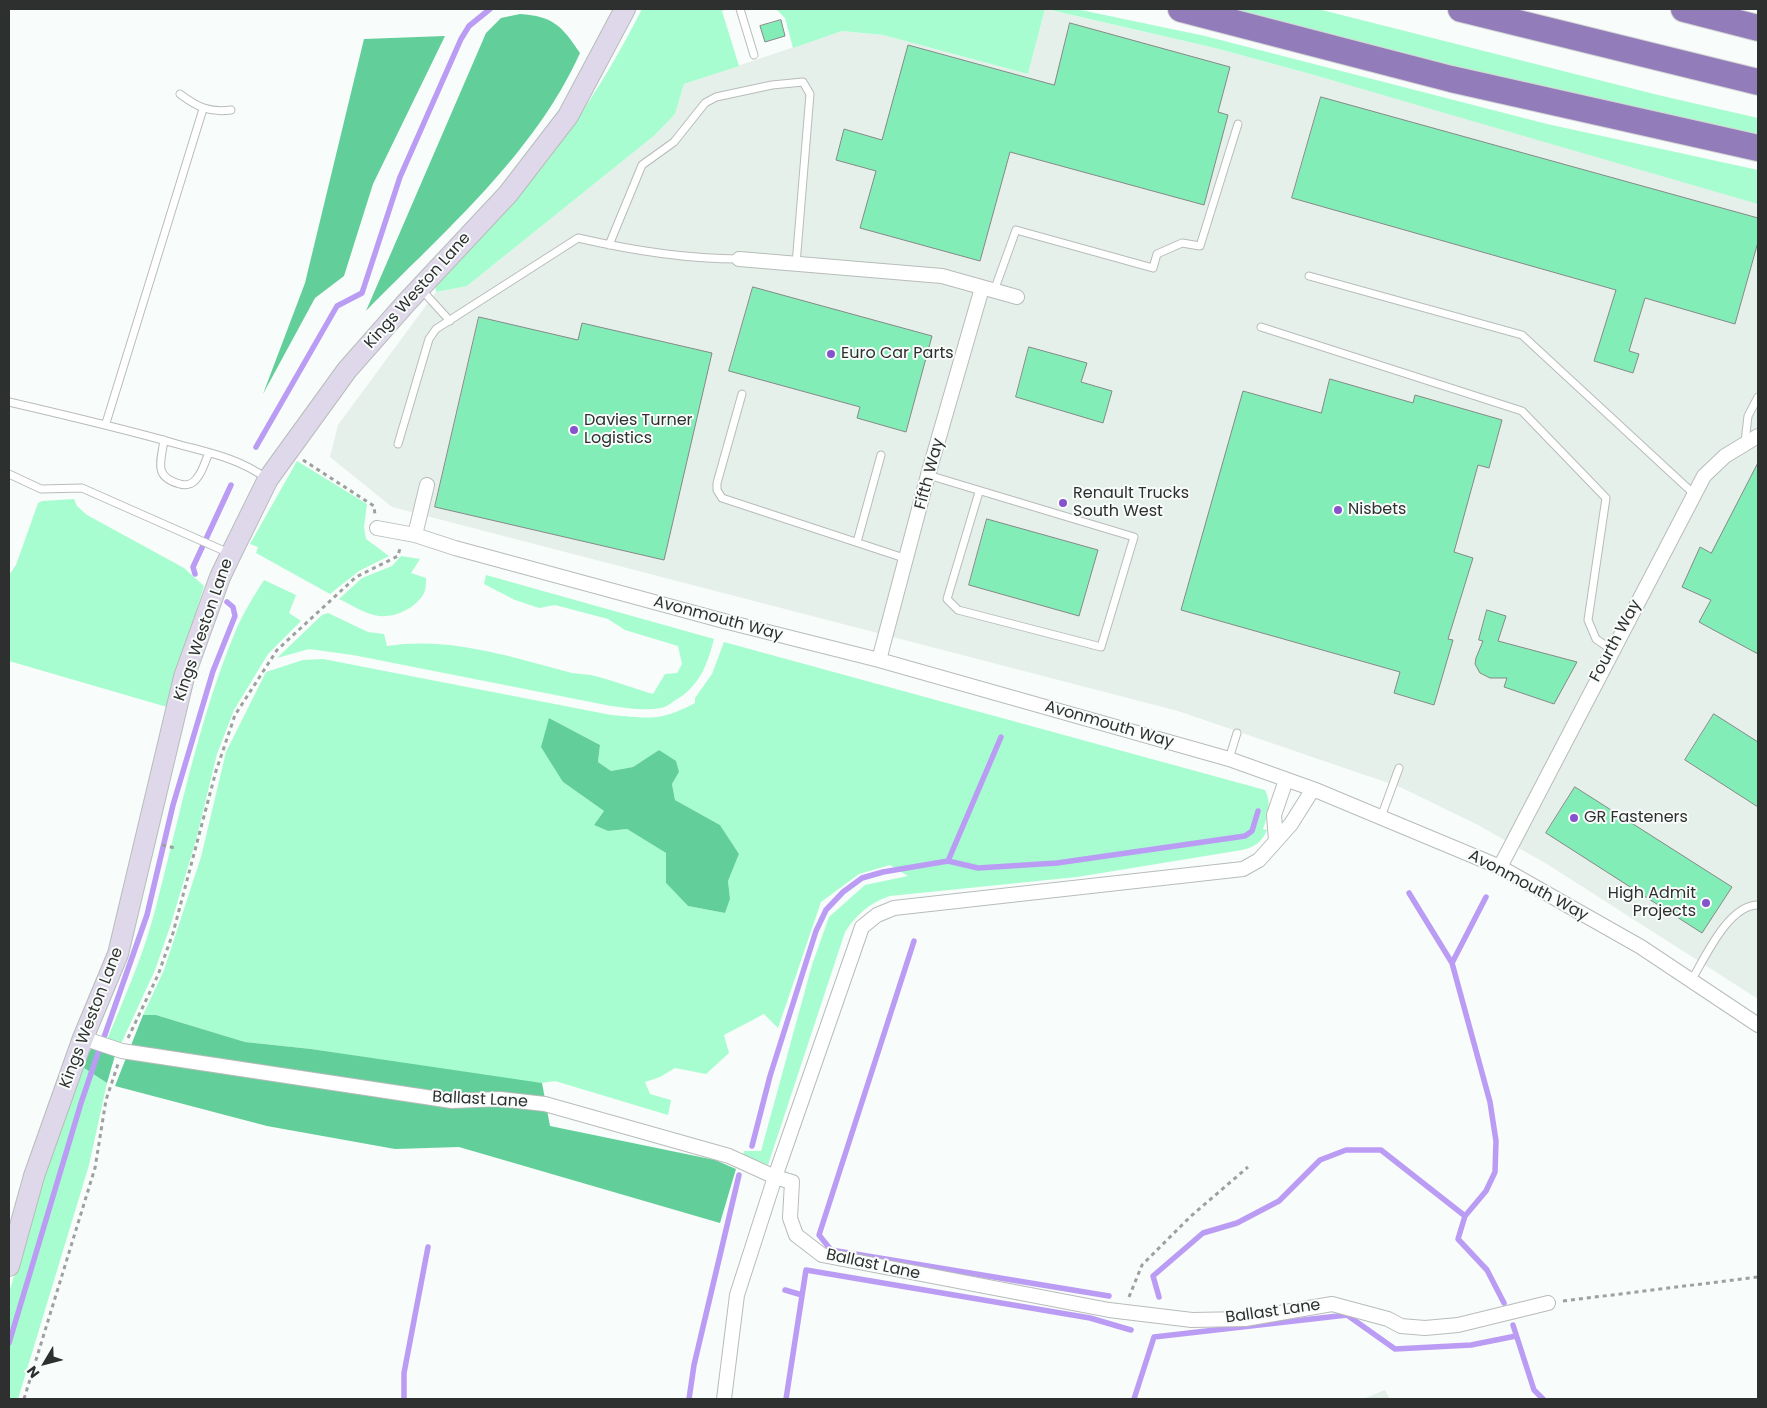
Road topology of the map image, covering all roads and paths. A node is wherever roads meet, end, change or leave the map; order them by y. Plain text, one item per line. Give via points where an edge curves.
1 (625, 9) edge
2 (740, 9) edge
3 (1181, 9) edge
4 (1461, 9) edge
5 (1684, 9) edge
6 (1758, 28) edge
7 (754, 55) dead end
8 (1758, 82) edge
9 (180, 94) dead end
10 (203, 109) junction
11 (231, 110) dead end
12 (1238, 124) dead end
13 (1758, 148) edge
14 (610, 245) junction
15 (739, 259) joint
16 (796, 264) junction
17 (1309, 276) dead end
18 (420, 288) junction
19 (988, 290) junction
20 (1017, 297) dead end
21 (450, 321) junction
22 (1261, 327) dead end
23 (742, 394) dead end
24 (1758, 397) edge
25 (9, 402) edge
26 (106, 423) junction
27 (1758, 436) edge
28 (164, 440) junction
29 (1744, 442) junction
30 (398, 444) dead end
31 (288, 449) junction
32 (209, 453) junction
33 (881, 454) dead end
34 (9, 474) edge
35 (928, 475) junction
36 (268, 479) junction
37 (428, 485) dead end
38 (979, 492) junction
39 (1694, 494) junction
40 (377, 528) joint
41 (409, 534) junction
42 (857, 542) junction
43 (231, 554) junction
44 (908, 559) junction
45 (1612, 650) junction
46 (880, 660) junction
47 (1237, 733) dead end
48 (1228, 759) junction
49 (1399, 768) dead end
50 (1286, 780) junction
51 (1313, 789) junction
52 (1381, 817) junction
53 (1276, 842) junction
54 (171, 847) dead end
55 (175, 848) dead end
56 (1500, 867) junction
57 (1758, 905) edge
58 (1691, 981) junction
59 (1758, 1025) edge
60 (84, 1038) junction
61 (122, 1051) junction
62 (1248, 1167) dead end
63 (775, 1177) junction
64 (9, 1266) edge
65 (1758, 1278) edge
66 (1548, 1302) joint
67 (1123, 1312) junction
68 (24, 1399) edge
69 (724, 1399) edge

1 - 18 street, Kings Weston Lane via 562,124 508,194
2 - 7 lane
3 - 13 highway via 1461,81
4 - 8 highway
5 - 6 highway
9 - 10 lane
10 - 11 lane
10 - 26 lane
12 - 19 lane via 1200,246 1182,243 1157,254 1153,268 1016,230
14 - 15 lane
14 - 16 lane via 642,165 674,142 705,103 734,93 803,82 810,94
14 - 21 lane via 578,238
15 - 16 street
16 - 19 street via 942,276
17 - 39 lane via 1522,335
18 - 21 lane
18 - 31 street, Kings Weston Lane via 347,370
19 - 20 street
19 - 35 street, Fifth Way
21 - 30 lane via 436,329 429,339
22 - 45 lane via 1522,411 1606,498 1588,620 1596,639
23 - 42 lane via 717,483 719,495
24 - 29 lane via 1748,416
25 - 26 lane
26 - 28 lane
27 - 29 street, Fourth Way
28 - 32 lane
28 - 32 lane via 162,474 166,480 183,485 197,479
29 - 39 street, Fourth Way via 1704,476
31 - 36 street, Kings Weston Lane
31 - 40 path via 374,506
32 - 36 lane via 246,465
33 - 42 lane
34 - 43 lane via 41,489 82,488
35 - 38 lane
35 - 44 street, Fifth Way
36 - 43 street, Kings Weston Lane
37 - 41 street
38 - 38 lane via 1134,537 1101,648 958,610 947,599
39 - 45 street, Fourth Way
40 - 41 street, Avonmouth Way
41 - 46 street, Avonmouth Way via 724,621
41 - 61 path via 398,556 356,577 277,650 235,715 216,771 173,933 158,975
42 - 44 lane
43 - 60 street, Kings Weston Lane via 184,677 118,954
44 - 46 street, Fifth Way
45 - 56 street, Fourth Way
46 - 48 street, Avonmouth Way
47 - 48 lane
48 - 50 street, Avonmouth Way
49 - 52 lane
50 - 51 street, Avonmouth Way
50 - 53 street via 1274,815
51 - 52 street, Avonmouth Way
51 - 53 street
52 - 56 street, Avonmouth Way
53 - 63 street via 1259,860 1243,869 894,908 877,915 862,927 854,947
54 - 55 path
56 - 58 street, Avonmouth Way via 1641,948
57 - 58 lane via 1742,909 1725,924
58 - 59 street, Avonmouth Way
60 - 61 street, Ballast Lane
60 - 64 street, Kings Weston Lane via 34,1176
61 - 63 street, Ballast Lane via 452,1101 500,1098 545,1104 729,1156
61 - 68 path via 106,1100 95,1168
62 - 67 path via 1191,1216 1142,1265
63 - 67 street, Ballast Lane via 792,1182 790,1218 796,1235 822,1255
63 - 69 street via 737,1295
65 - 66 path
66 - 67 street, Ballast Lane via 1458,1325 1425,1328 1401,1326 1388,1319 1332,1304 1245,1319 1192,1320

